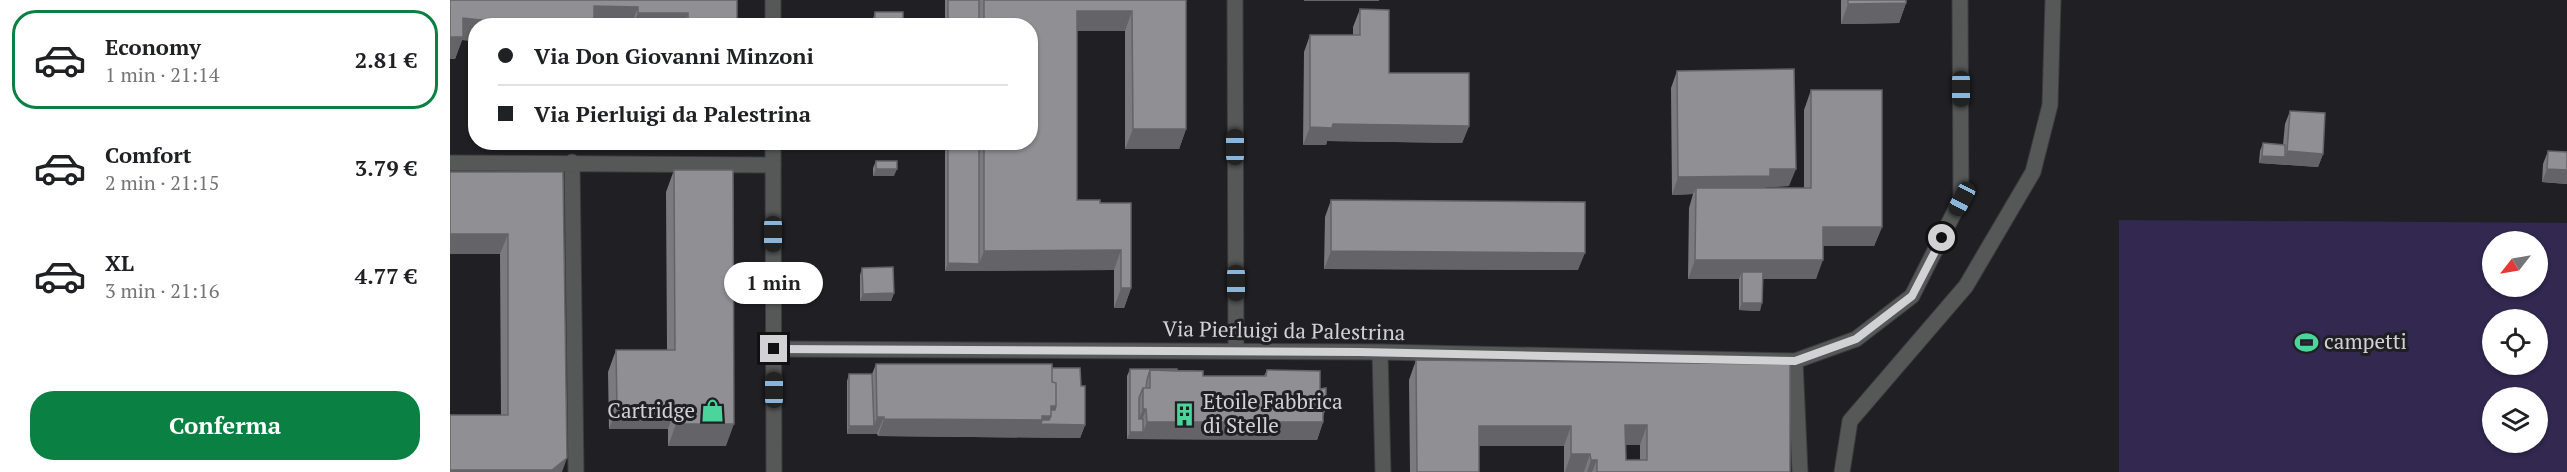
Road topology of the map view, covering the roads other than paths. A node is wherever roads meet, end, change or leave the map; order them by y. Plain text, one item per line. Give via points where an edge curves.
1 (773, 0) edge
2 (1235, 0) edge
3 (1960, 0) edge
4 (2053, 0) edge
5 (773, 18) edge
6 (773, 150) edge
7 (572, 162) junction
8 (450, 163) edge
9 (773, 165) junction
10 (774, 349) junction
11 (1236, 351) junction
12 (1380, 352) junction
13 (1795, 361) junction
14 (576, 472) edge
15 (774, 472) edge
16 (1383, 472) edge
17 (1800, 472) edge
18 (1842, 472) edge

1 - 5 street
2 - 11 street
3 - 13 street via 1962,199 1912,296 1856,339
4 - 18 street via 2050,105 2033,172 1966,286 1850,421
6 - 9 street
7 - 8 street
7 - 9 street
7 - 14 street
9 - 10 street
10 - 11 street, Via Pierluigi da Palestrina
10 - 15 street
11 - 12 street, Via Pierluigi da Palestrina
12 - 13 street, Via Pierluigi da Palestrina
12 - 16 street
13 - 17 street

